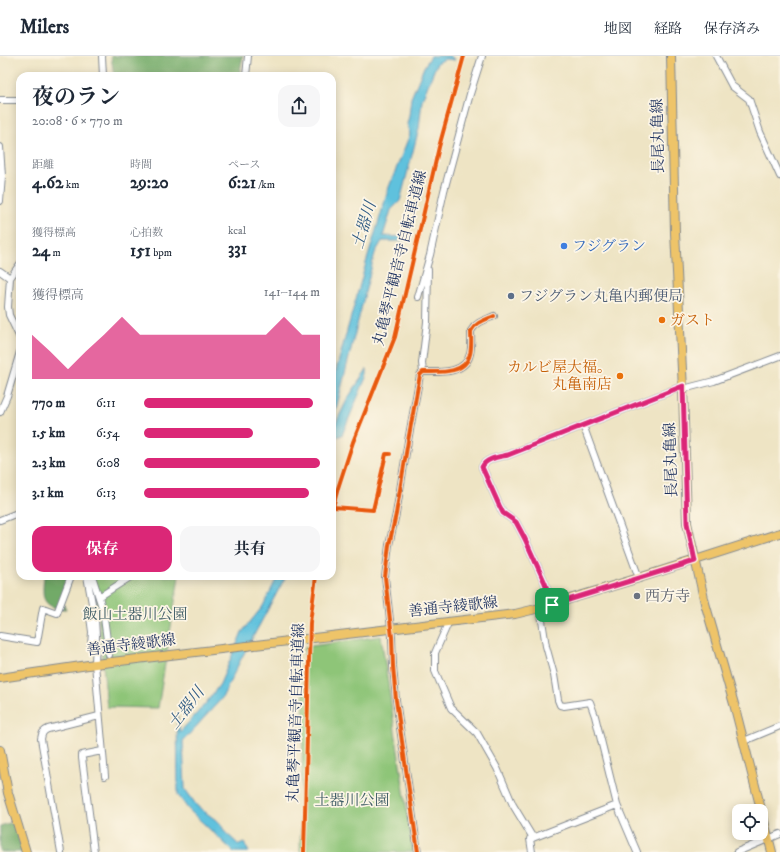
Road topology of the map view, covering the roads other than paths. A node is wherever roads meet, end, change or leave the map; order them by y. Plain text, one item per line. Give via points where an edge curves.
1 (102, 56) edge
2 (248, 56) edge
3 (482, 56) edge
4 (670, 56) edge
5 (716, 56) edge
6 (103, 72) edge
7 (246, 72) edge
8 (0, 100) edge
9 (16, 100) edge
10 (0, 147) edge
11 (780, 176) edge
12 (0, 201) edge
13 (430, 255) junction
14 (16, 270) edge
15 (0, 271) edge
16 (10, 278) junction
17 (418, 297) dead end
18 (494, 316) dead end
19 (16, 330) edge
20 (780, 356) edge
21 (16, 366) edge
22 (423, 372) junction
23 (683, 387) junction
24 (0, 412) edge
25 (583, 425) junction
26 (16, 514) edge
27 (0, 520) edge
28 (780, 533) edge
29 (695, 561) junction
30 (640, 578) junction
31 (69, 580) edge
32 (84, 580) edge
33 (88, 580) edge
34 (93, 580) edge
35 (126, 580) edge
36 (99, 597) junction
37 (552, 605) junction
38 (540, 608) junction
39 (449, 621) junction
40 (392, 628) junction
41 (0, 636) edge
42 (90, 645) dead end
43 (109, 655) dead end
44 (94, 664) junction
45 (0, 678) edge
46 (99, 716) junction
47 (780, 726) edge
48 (744, 741) junction
49 (0, 750) edge
50 (102, 751) junction
51 (106, 776) dead end
52 (760, 804) edge
53 (617, 805) junction
54 (780, 834) edge
55 (533, 838) junction
56 (768, 838) joint
57 (764, 840) edge
58 (26, 852) edge
59 (61, 852) edge
60 (94, 852) edge
61 (418, 852) edge
62 (532, 852) edge
63 (637, 852) edge
64 (737, 852) edge
65 (772, 852) edge

1 - 6 street
2 - 7 street
3 - 13 street via 444,191
4 - 23 main road, 長尾丸亀線
5 - 11 street via 732,86 749,99 760,132
8 - 9 street
10 - 12 street
13 - 17 street
13 - 22 street
14 - 16 street
15 - 16 street
16 - 19 street via 9,315
18 - 22 street via 472,328 470,354 462,366 448,372
20 - 23 street via 714,381
21 - 24 street
22 - 40 street via 420,375 386,561 385,577
23 - 25 street
23 - 29 main road, 長尾丸亀線 via 687,523
25 - 30 street
25 - 37 street via 488,461 482,467 503,513 516,522 525,539
26 - 27 street
28 - 29 main road, 善通寺綾歌線
29 - 30 main road, 善通寺綾歌線
29 - 48 main road, 長尾丸亀線
30 - 37 main road, 善通寺綾歌線
31 - 41 street via 57,613 43,608 37,642
32 - 42 street via 92,632
33 - 44 street via 95,620
34 - 36 street
35 - 36 street
36 - 43 street
37 - 38 main road, 善通寺綾歌線
38 - 39 main road, 善通寺綾歌線 via 515,614
38 - 53 street via 558,700 560,705 564,706 590,702
39 - 40 main road, 善通寺綾歌線
39 - 55 street via 435,653 435,671 451,708 477,733 497,768 513,805
40 - 44 main road, 善通寺綾歌線
40 - 61 street via 396,700
44 - 45 main road, 善通寺綾歌線
44 - 46 street
46 - 50 street
46 - 59 street via 48,729 42,734
47 - 48 street
48 - 52 main road, 長尾丸亀線
49 - 58 main road via 8,793
50 - 51 street
50 - 60 street via 82,755
53 - 55 street
53 - 63 street
54 - 56 street
55 - 62 street via 530,839
56 - 65 main road, 長尾丸亀線
57 - 64 street

